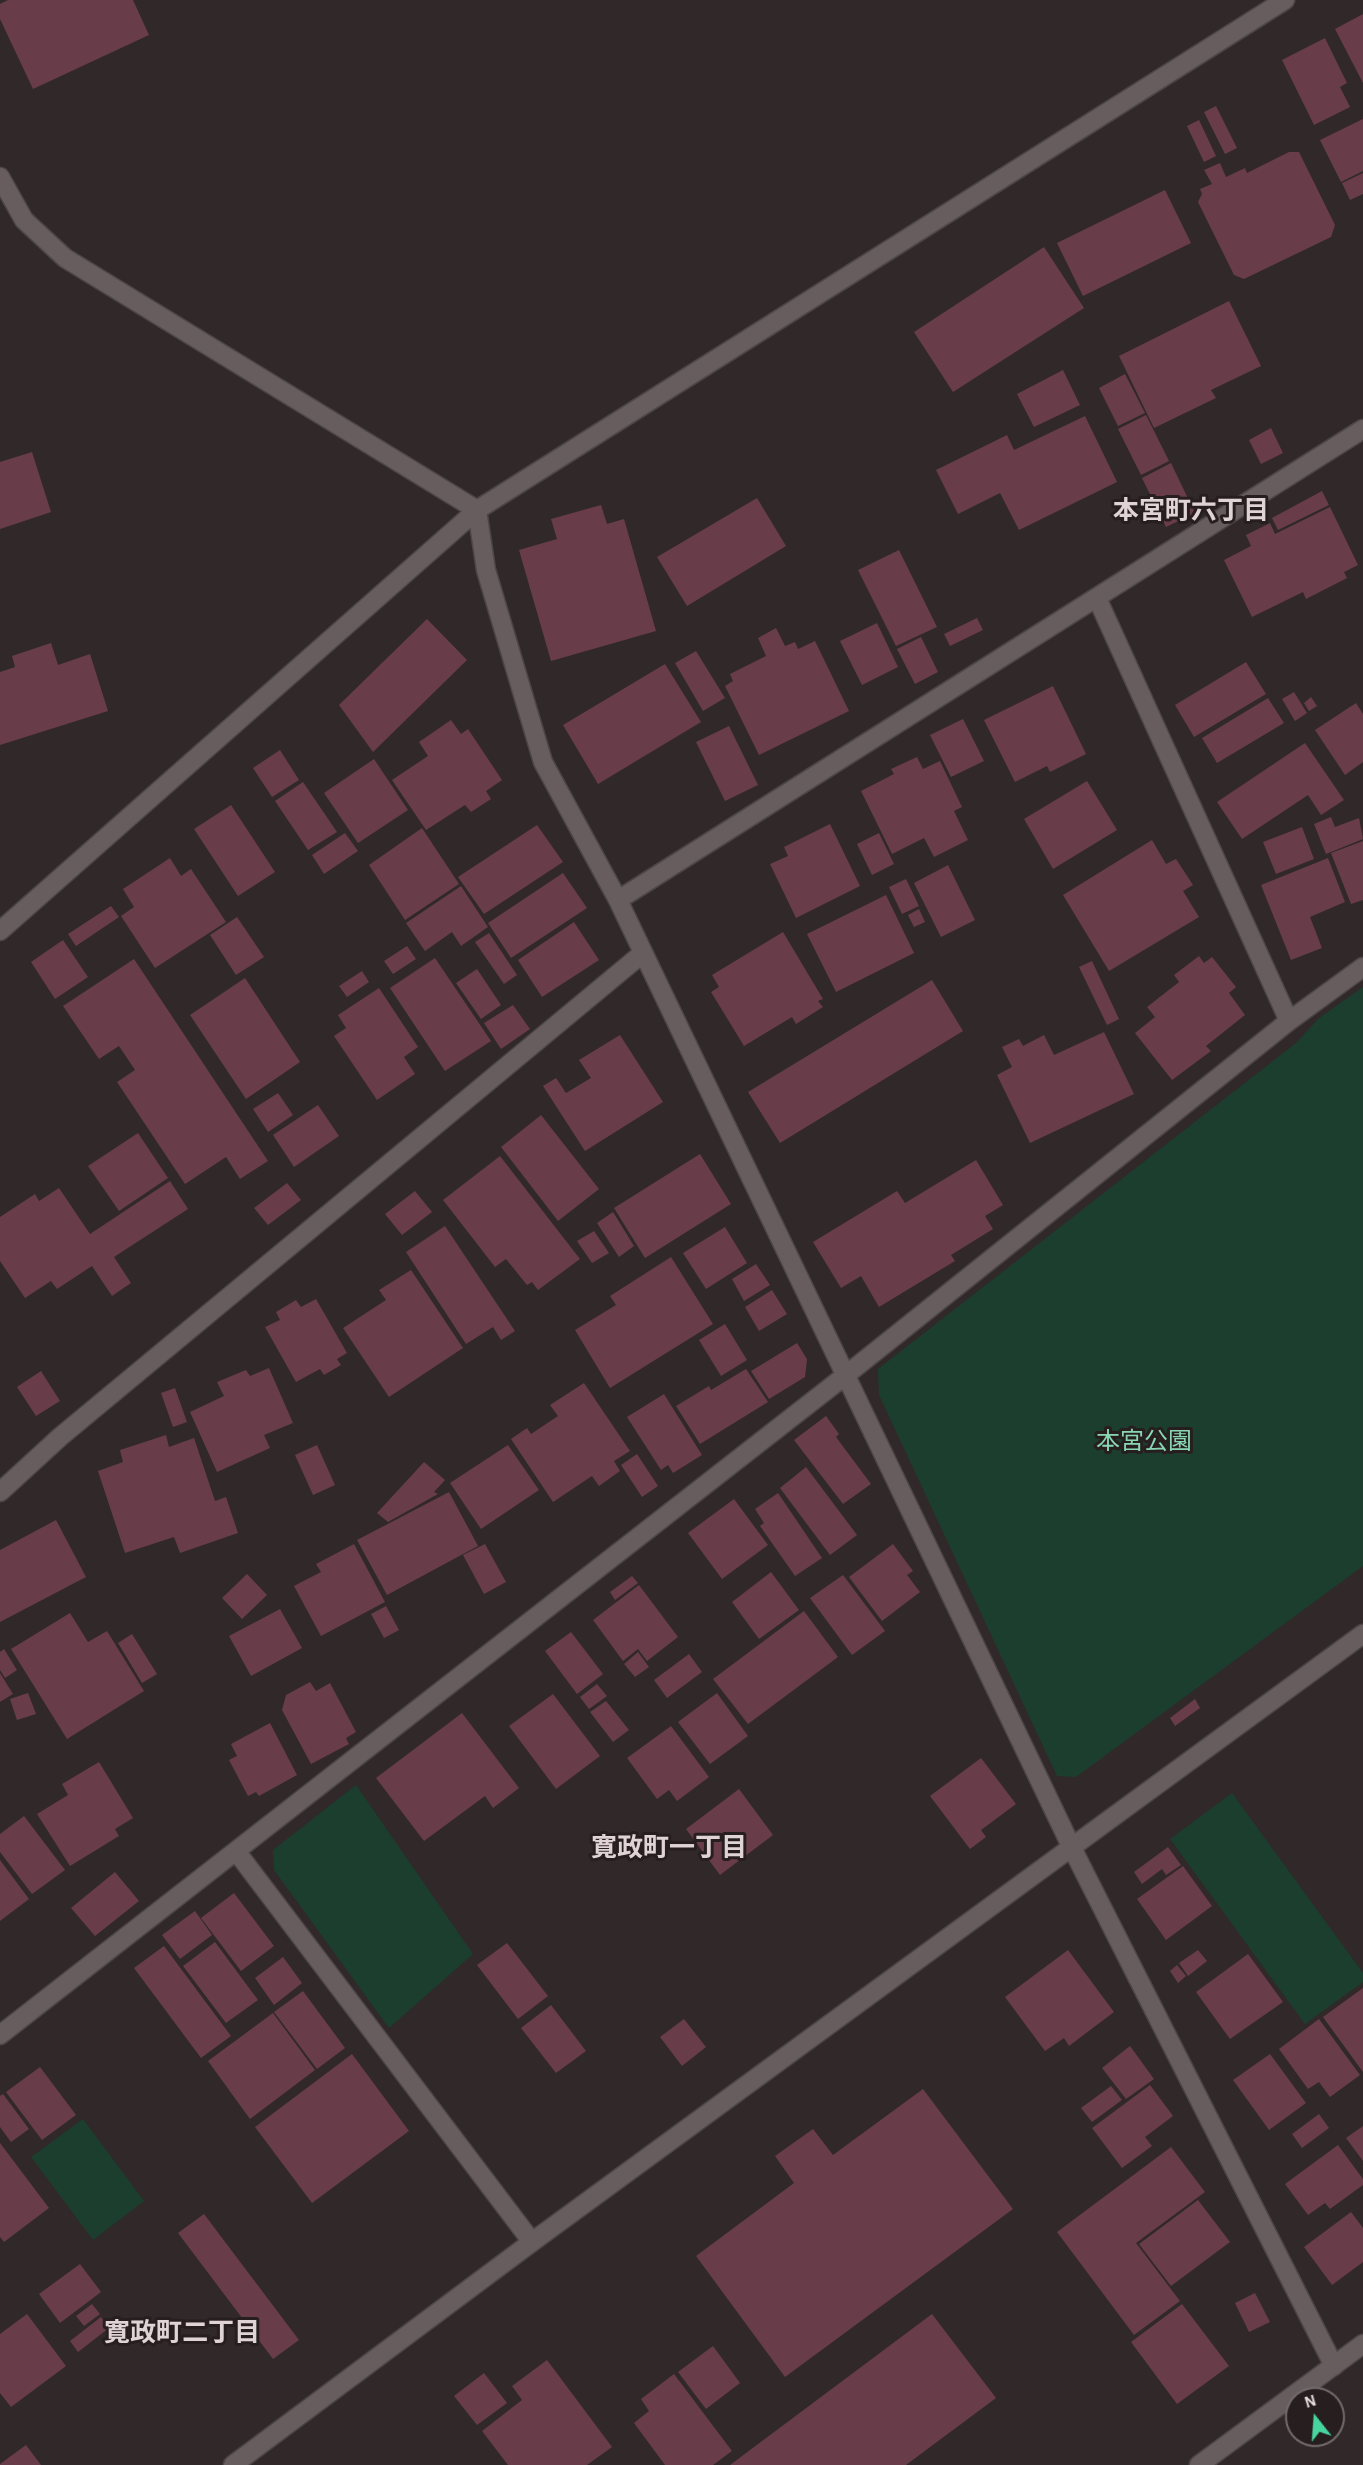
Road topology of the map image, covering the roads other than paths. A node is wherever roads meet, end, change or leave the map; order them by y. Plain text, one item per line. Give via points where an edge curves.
1 (1285, 0) edge
2 (0, 177) edge
3 (1363, 429) edge
4 (477, 510) junction
5 (1097, 598) junction
6 (618, 900) junction
7 (0, 931) edge
8 (643, 953) junction
9 (1363, 967) edge
10 (1289, 1021) junction
11 (846, 1375) junction
12 (0, 1492) edge
13 (1363, 1634) edge
14 (1072, 1848) junction
15 (236, 1851) junction
16 (0, 2035) edge
17 (532, 2242) junction
18 (1363, 2344) edge
19 (1334, 2366) junction
20 (233, 2465) edge
21 (1199, 2465) edge

1 - 4 street
2 - 4 street via 24,220 65,258
3 - 5 street
4 - 6 street via 486,570 543,762
4 - 7 street
5 - 6 street
5 - 10 street
6 - 8 street
8 - 11 street
8 - 12 street via 60,1437
9 - 10 street
10 - 11 street
11 - 14 street
11 - 15 street
13 - 14 street
14 - 17 street
14 - 19 street
15 - 16 street
15 - 17 street
17 - 20 street
18 - 19 street
19 - 21 street

